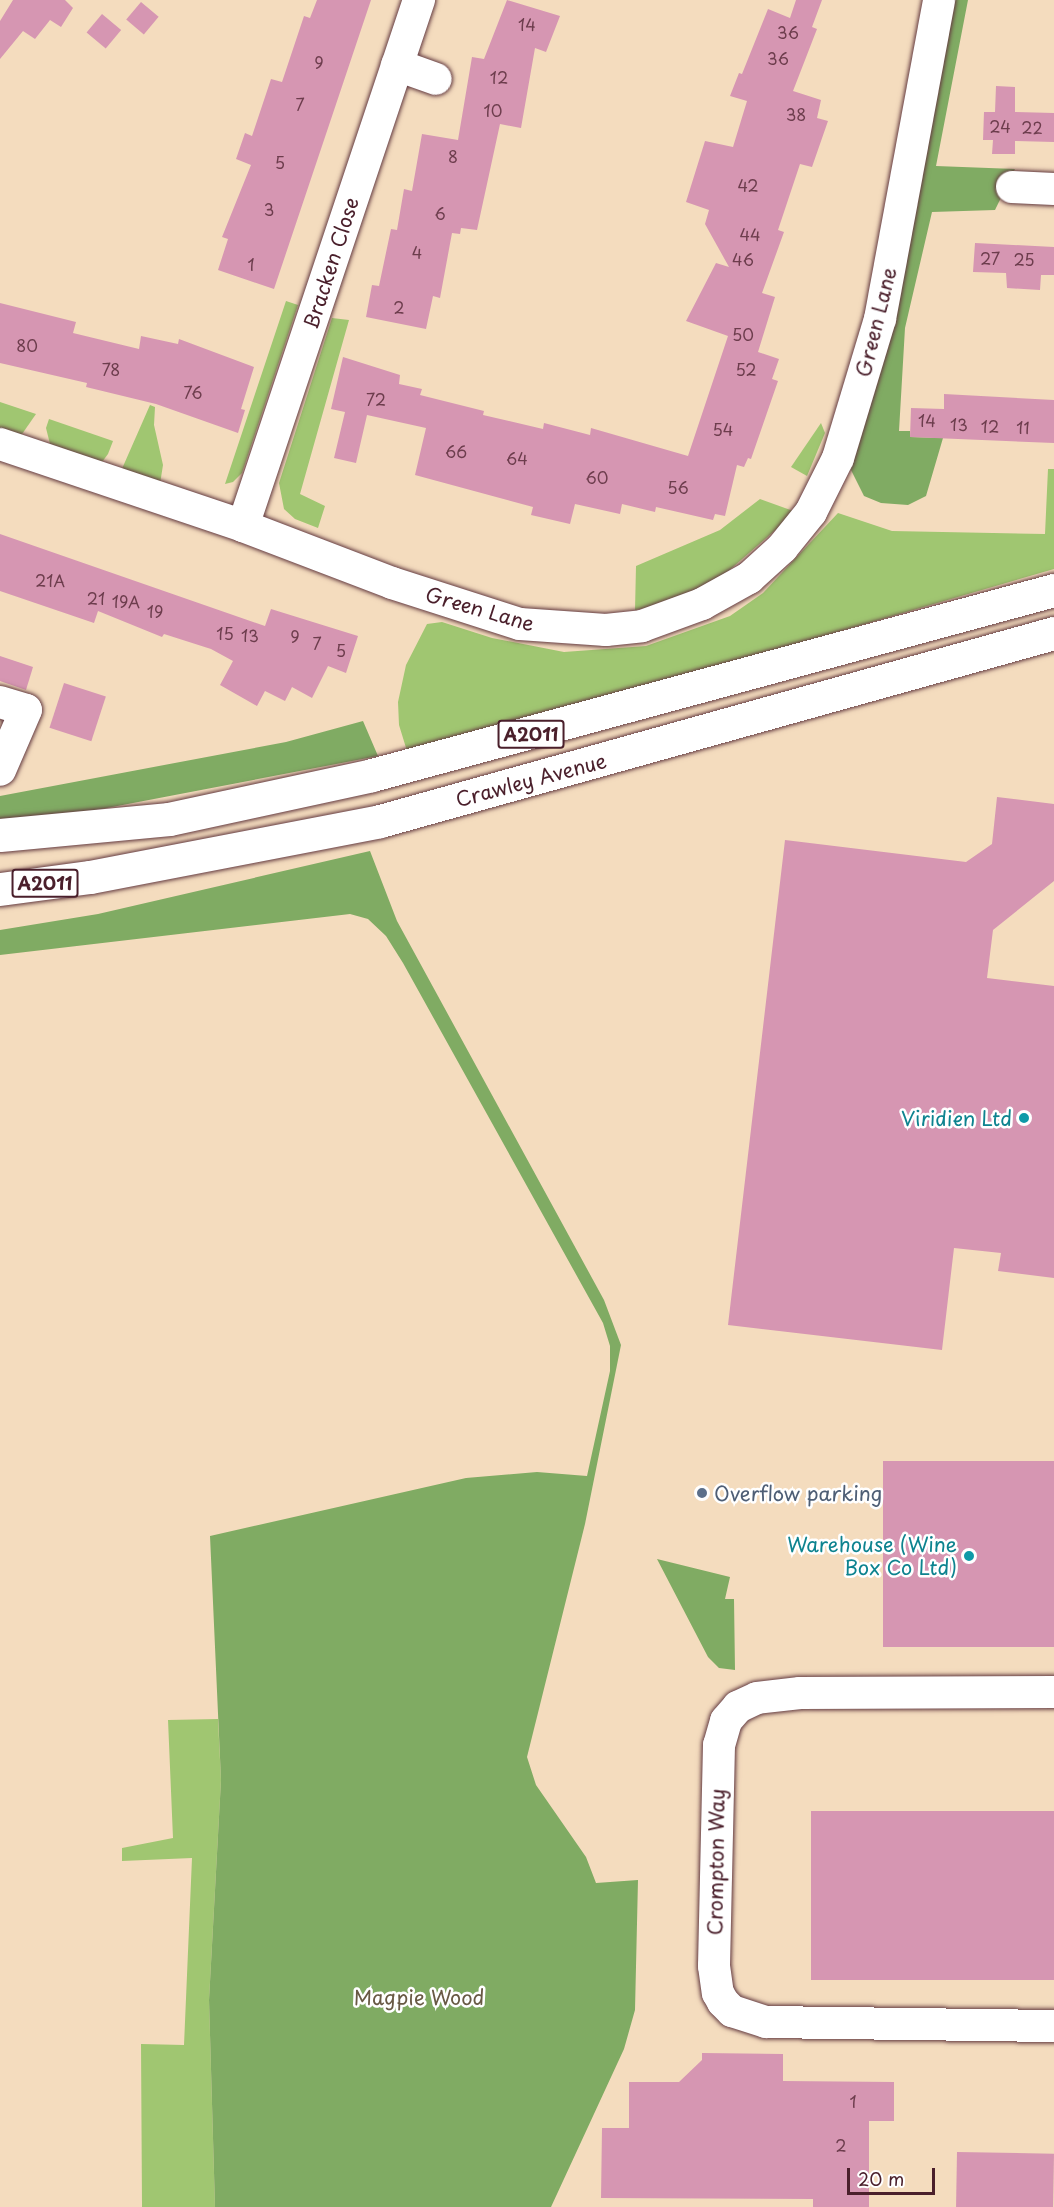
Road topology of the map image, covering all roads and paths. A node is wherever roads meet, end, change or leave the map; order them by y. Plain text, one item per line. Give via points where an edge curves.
1 (419, 0) edge
2 (939, 0) edge
3 (397, 65) junction
4 (436, 79) dead end
5 (1012, 187) dead end
6 (1054, 189) edge
7 (0, 444) edge
8 (243, 526) junction
9 (1054, 590) edge
10 (1054, 633) edge
11 (0, 702) edge
12 (0, 770) edge
13 (0, 835) edge
14 (90, 877) junction
15 (0, 889) edge
16 (0, 897) edge
17 (1054, 1692) edge
18 (1054, 2026) edge

1 - 3 street, Bracken Close
2 - 8 street, Green Lane via 880,319 838,459 825,488 795,533 748,578 702,604 642,626 606,630 542,628 413,590
3 - 4 street
3 - 8 street, Bracken Close
5 - 6 street
7 - 8 street, Green Lane
9 - 13 main road, A2011 via 372,775 169,819
10 - 14 main road, Crawley Avenue / A2011 via 380,821
11 - 12 street via 26,710
14 - 15 main road, Crawley Avenue / A2011
14 - 16 street
17 - 18 street, Crompton Way via 800,1693 757,1698 738,1707 726,1721 719,1745 714,1966 723,2002 732,2011 766,2022

